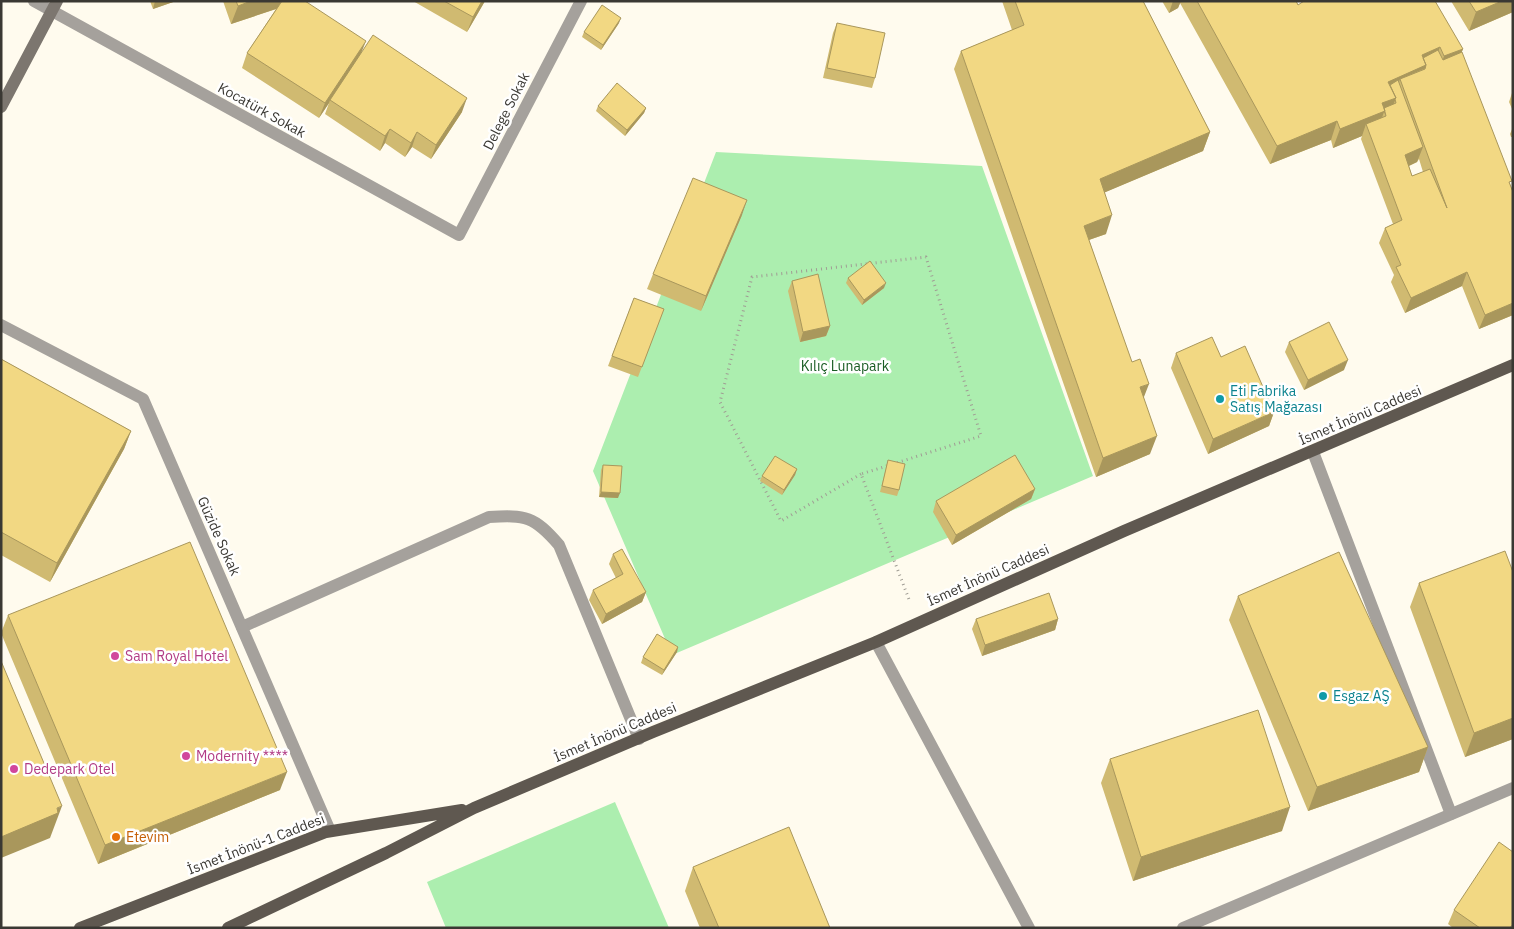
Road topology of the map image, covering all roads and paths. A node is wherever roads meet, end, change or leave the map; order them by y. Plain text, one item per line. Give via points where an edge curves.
1 (34, 1) edge
2 (581, 1) edge
3 (54, 6) edge
4 (1, 108) edge
5 (459, 235) joint
6 (1, 325) edge
7 (1513, 365) edge
8 (1313, 452) junction
9 (861, 474) junction
10 (918, 623) junction
11 (242, 627) junction
12 (876, 642) junction
13 (639, 739) junction
14 (1513, 788) edge
15 (474, 808) junction
16 (1450, 814) junction
17 (330, 831) junction
18 (80, 928) edge
19 (228, 928) edge
20 (1029, 928) edge
21 (1183, 928) edge

1 - 3 street, Kocatürk Sokak
2 - 5 street, Delege Sokak
3 - 4 main road
3 - 5 street, Kocatürk Sokak
6 - 11 street, Güzide Sokak via 143,399
7 - 8 main road, İsmet İnönü Caddesi
8 - 10 main road, İsmet İnönü Caddesi via 1124,531
8 - 16 street
9 - 9 path via 981,436 926,257 752,277 720,402 781,521
9 - 10 path
10 - 12 main road, İsmet İnönü Caddesi
11 - 13 street via 489,517 515,516 541,524 559,545
11 - 17 street, Güzide Sokak
12 - 13 main road, İsmet İnönü Caddesi
12 - 20 street
13 - 15 main road, İsmet İnönü Caddesi
14 - 16 street
15 - 17 main road, İsmet İnönü-1 Caddesi
15 - 19 main road
16 - 21 street
17 - 18 main road, İsmet İnönü-1 Caddesi

